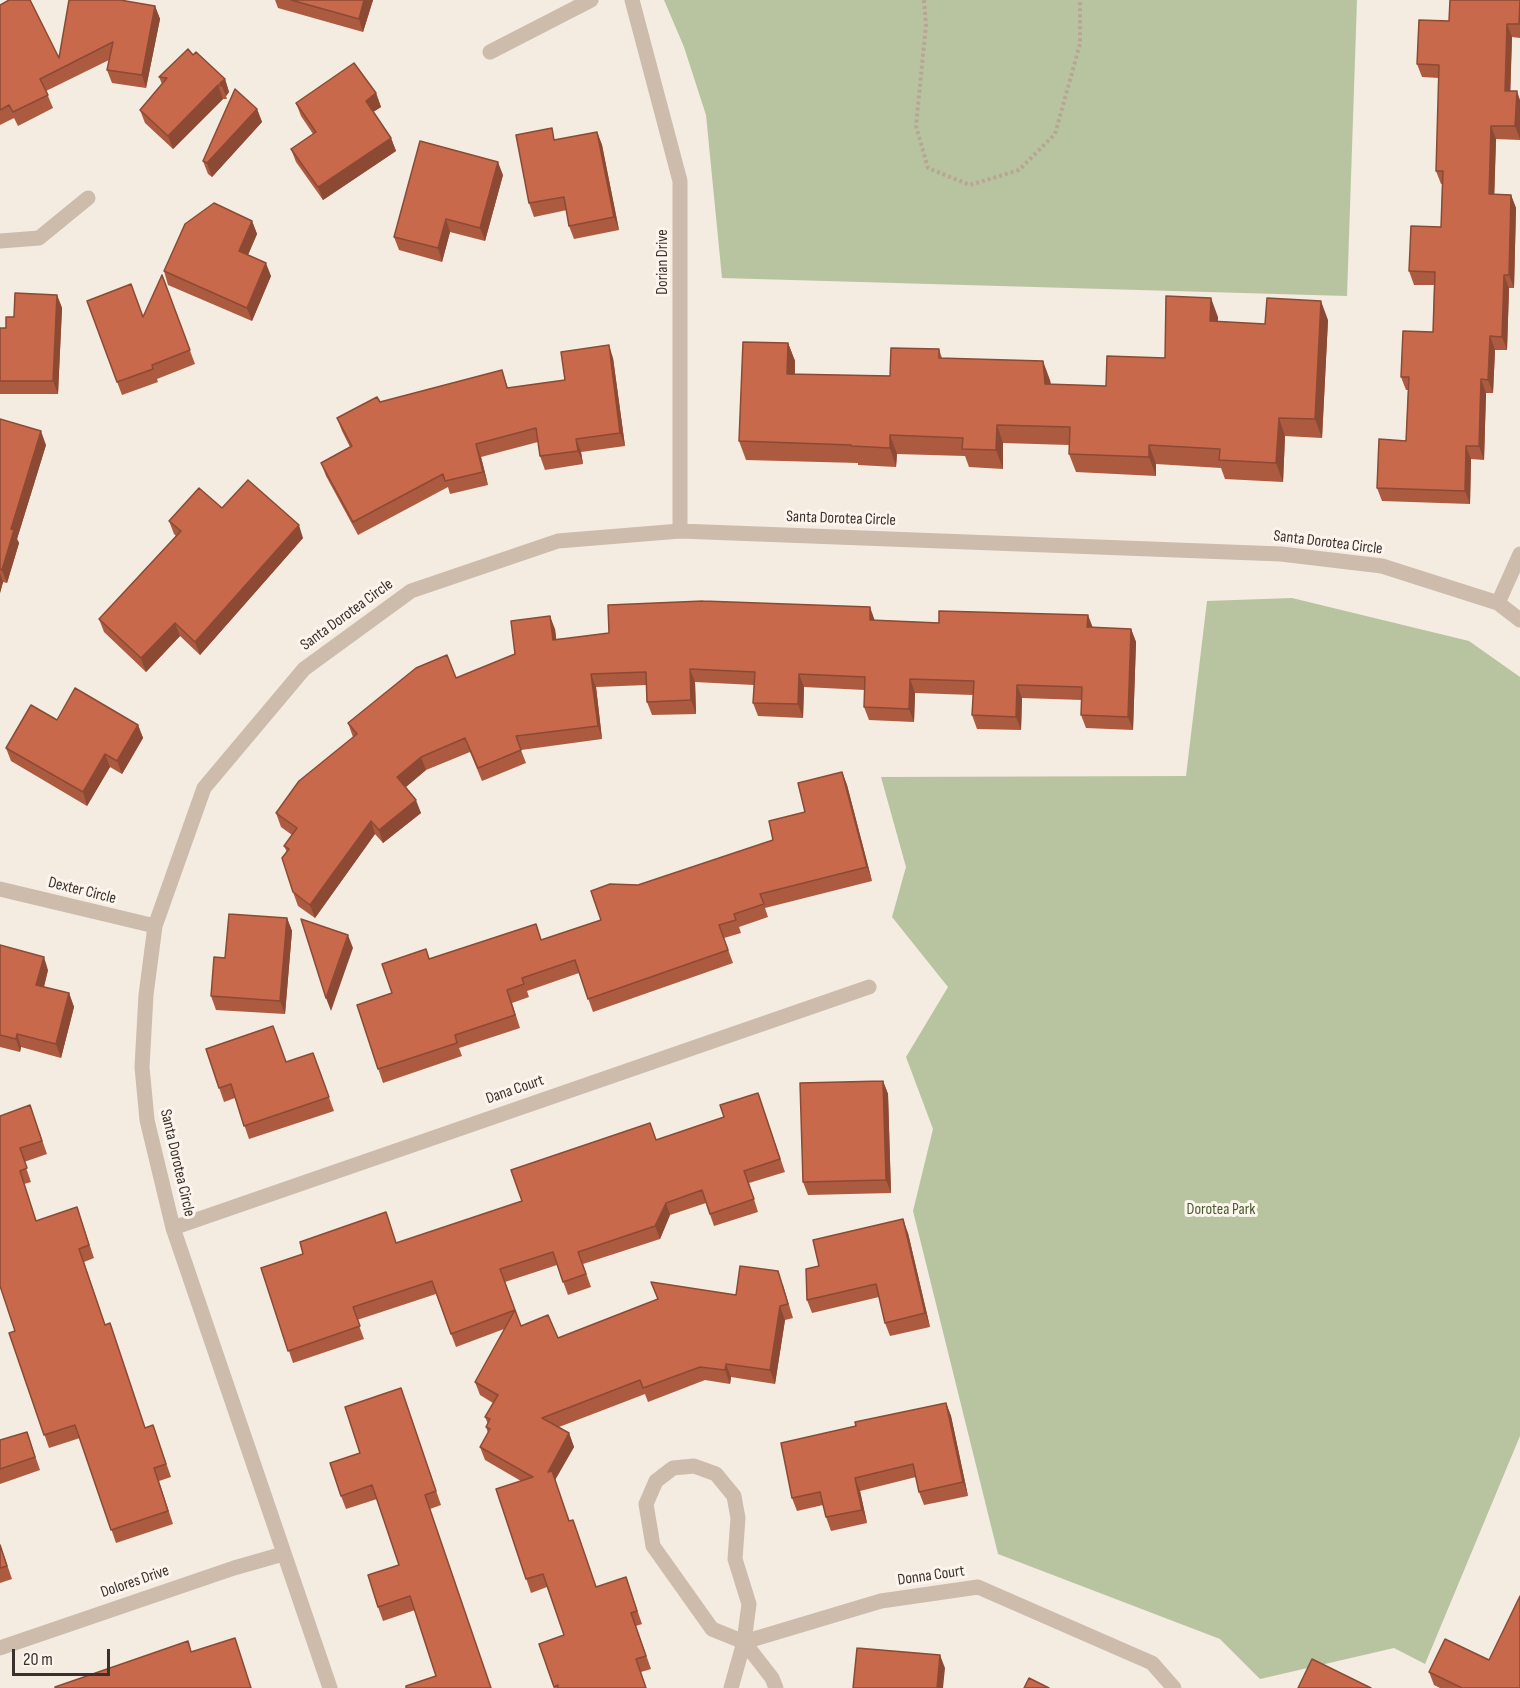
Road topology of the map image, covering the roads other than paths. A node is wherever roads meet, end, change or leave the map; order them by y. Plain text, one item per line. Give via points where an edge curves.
1 (591, 0) edge
2 (632, 0) edge
3 (489, 52) dead end
4 (88, 198) dead end
5 (0, 241) edge
6 (680, 531) junction
7 (1520, 554) edge
8 (1498, 603) junction
9 (1520, 620) edge
10 (0, 889) edge
11 (155, 926) junction
12 (869, 987) dead end
13 (173, 1228) junction
14 (283, 1554) junction
15 (744, 1642) junction
16 (0, 1648) edge
17 (330, 1688) edge
18 (731, 1688) edge
19 (776, 1688) edge
20 (1174, 1688) edge

1 - 3 street
2 - 6 street, Dorian Drive via 680,182
4 - 5 street via 39,238
6 - 8 street, Santa Dorotea Circle via 1281,554 1382,566
6 - 11 street, Santa Dorotea Circle via 558,541 411,591 304,669 204,788
7 - 8 street
8 - 9 street, Santa Dorotea Circle
10 - 11 street, Dexter Circle
11 - 13 street, Santa Dorotea Circle via 142,1066 147,1120
12 - 13 street, Dana Court
13 - 14 street, Santa Dorotea Circle
14 - 16 street, Dolores Drive
14 - 17 street, Santa Dorotea Circle
15 - 15 street via 712,1629 653,1546 646,1504 656,1480 673,1468 694,1466 716,1474 734,1496 738,1518 735,1559 749,1604
15 - 18 street
15 - 19 street
15 - 20 street, Donna Court via 881,1601 978,1587 1152,1663

